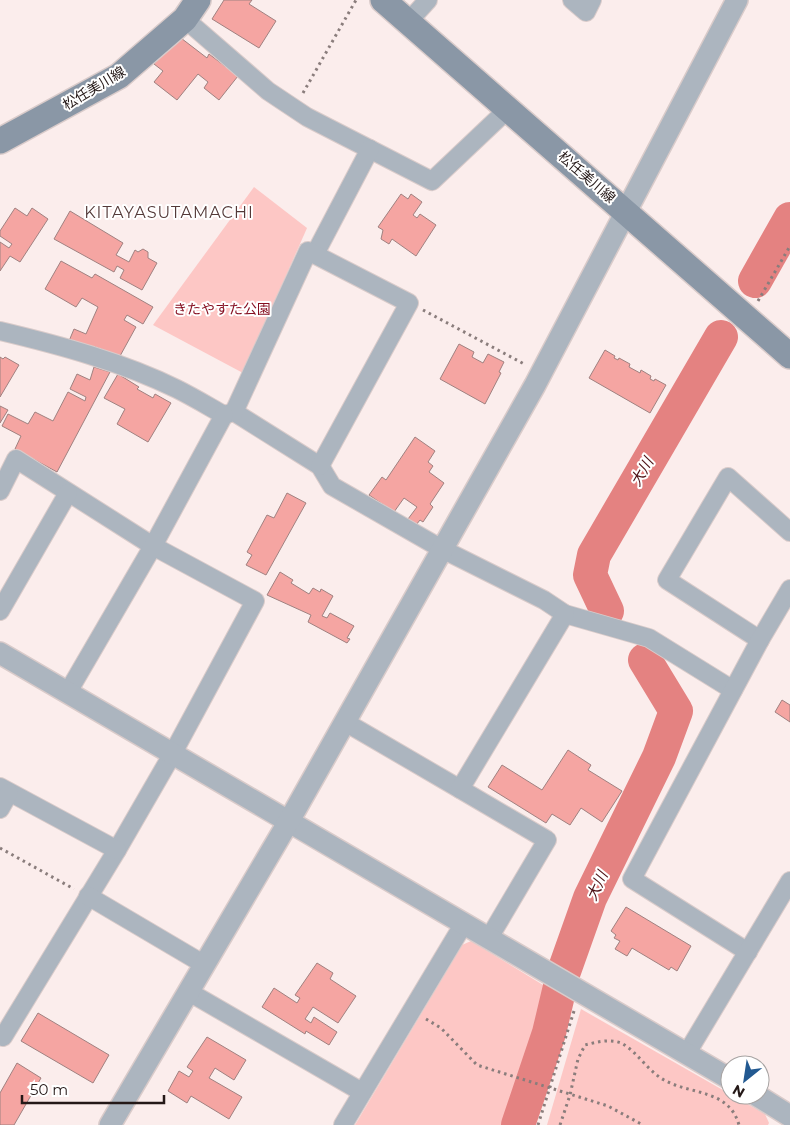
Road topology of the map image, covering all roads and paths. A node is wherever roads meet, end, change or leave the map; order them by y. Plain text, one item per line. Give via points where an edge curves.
1 (356, 0) edge
2 (383, 0) edge
3 (428, 0) edge
4 (572, 0) edge
5 (592, 0) edge
6 (738, 0) edge
7 (192, 10) edge
8 (408, 22) junction
9 (294, 108) junction
10 (508, 109) junction
11 (0, 141) edge
12 (370, 149) junction
13 (626, 210) junction
14 (790, 246) edge
15 (314, 254) junction
16 (409, 303) junction
17 (748, 319) junction
18 (0, 331) edge
19 (790, 356) edge
20 (541, 373) junction
21 (229, 413) junction
22 (320, 466) junction
23 (0, 491) edge
24 (68, 493) junction
25 (790, 532) edge
26 (153, 546) junction
27 (442, 548) junction
28 (6, 587) edge
29 (790, 589) edge
30 (0, 611) edge
31 (565, 614) junction
32 (760, 640) junction
33 (0, 653) edge
34 (733, 690) junction
35 (68, 692) junction
36 (345, 722) junction
37 (172, 753) junction
38 (460, 789) junction
39 (5, 790) edge
40 (0, 809) edge
41 (289, 821) junction
42 (0, 848) edge
43 (117, 850) junction
44 (790, 881) edge
45 (88, 896) junction
46 (463, 925) junction
47 (489, 938) junction
48 (748, 952) junction
49 (206, 965) junction
50 (189, 992) junction
51 (583, 993) junction
52 (411, 1011) junction
53 (0, 1035) edge
54 (687, 1053) junction
55 (720, 1073) edge
56 (549, 1088) junction
57 (362, 1092) junction
58 (570, 1095) junction
59 (770, 1104) edge
60 (790, 1116) edge
61 (110, 1125) edge
62 (343, 1125) edge
63 (538, 1125) edge
64 (560, 1125) edge
65 (643, 1125) edge
66 (740, 1125) edge
67 (785, 1125) edge

1 - 9 path
2 - 8 main road, 松任美川線
3 - 8 street
4 - 5 street via 586,12
6 - 13 street
7 - 9 street via 268,91
7 - 11 main road, 松任美川線 via 119,76
8 - 10 main road, 松任美川線
9 - 12 street
10 - 12 street via 432,181
10 - 13 main road, 松任美川線
12 - 15 street
13 - 17 main road, 松任美川線
13 - 20 street
14 - 17 path
15 - 16 street
15 - 21 street via 308,251
16 - 20 path
16 - 22 street
17 - 19 main road, 松任美川線
18 - 21 street via 40,340 115,365
20 - 27 street
21 - 22 street
21 - 26 street
22 - 27 street via 332,486
23 - 24 street via 16,459
24 - 26 street
24 - 28 street
25 - 32 street via 728,477 667,580
26 - 35 street
26 - 37 street via 255,601
27 - 31 street
27 - 36 street
28 - 30 street
29 - 32 street
31 - 34 street via 650,638
31 - 38 street
32 - 34 street
33 - 35 street
34 - 48 street via 632,879
35 - 37 street
36 - 38 street
36 - 41 street
37 - 41 street
37 - 43 street
38 - 47 street via 548,840
39 - 40 street
39 - 43 street
41 - 46 street
41 - 49 street
42 - 45 path
43 - 45 street
44 - 48 street
45 - 49 street
45 - 53 street via 2,1037
46 - 47 street
46 - 52 street
47 - 51 street
48 - 54 street
49 - 50 street
50 - 57 street
50 - 61 street
51 - 54 street
51 - 56 path
52 - 56 path via 441,1028 477,1065
52 - 57 street
54 - 55 street
56 - 58 path
56 - 63 path
57 - 62 street
58 - 64 path
58 - 65 path via 608,1106
58 - 66 path via 578,1059 585,1045 611,1041 623,1044 664,1080 715,1095 736,1114
59 - 60 street
60 - 67 street

